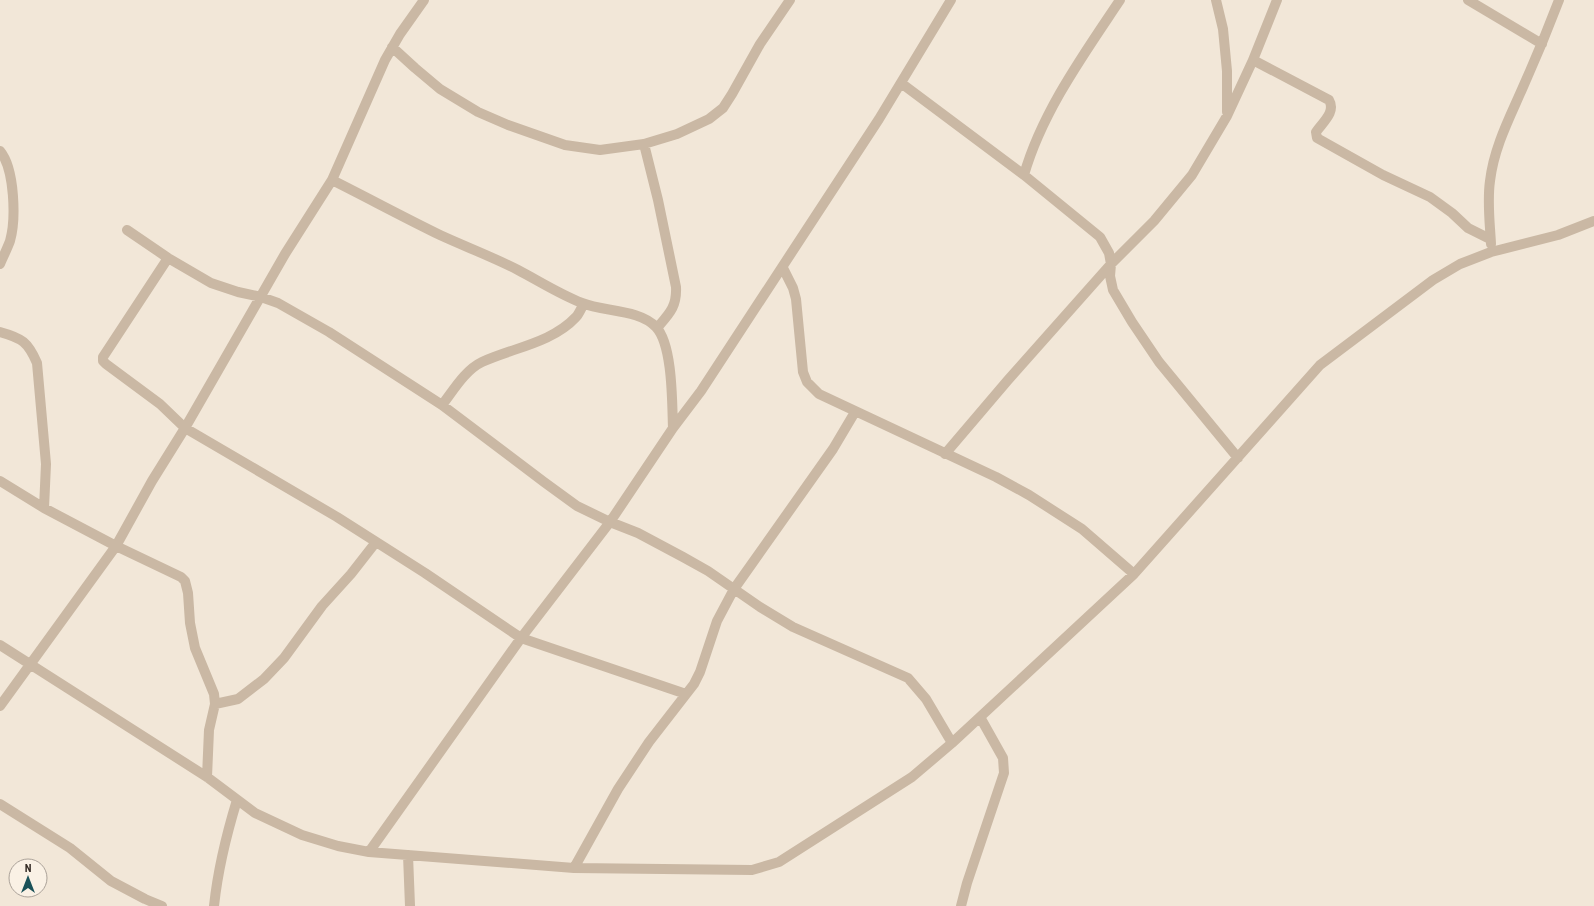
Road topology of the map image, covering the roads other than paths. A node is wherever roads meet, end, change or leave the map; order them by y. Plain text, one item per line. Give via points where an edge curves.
1 (424, 0) edge
2 (790, 0) edge
3 (951, 0) edge
4 (1120, 0) edge
5 (1216, 0) edge
6 (1277, 0) edge
7 (1468, 0) edge
8 (1559, 0) edge
9 (1542, 44) junction
10 (392, 47) junction
11 (1253, 60) junction
12 (901, 83) junction
13 (1227, 116) junction
14 (644, 144) junction
15 (0, 151) edge
16 (1024, 174) junction
17 (332, 180) junction
18 (1594, 221) edge
19 (127, 230) dead end
20 (1490, 239) junction
21 (1491, 252) junction
22 (168, 258) junction
23 (0, 264) edge
24 (1111, 264) junction
25 (783, 268) junction
26 (261, 297) junction
27 (584, 304) junction
28 (657, 328) junction
29 (0, 332) edge
30 (442, 405) junction
31 (855, 412) junction
32 (185, 428) junction
33 (673, 428) junction
34 (945, 454) junction
35 (1238, 458) junction
36 (0, 481) edge
37 (44, 508) junction
38 (610, 522) junction
39 (376, 542) junction
40 (116, 546) junction
41 (1134, 574) junction
42 (734, 590) junction
43 (521, 638) junction
44 (0, 645) edge
45 (31, 663) junction
46 (686, 694) junction
47 (215, 704) junction
48 (0, 706) edge
49 (980, 717) junction
50 (952, 743) junction
51 (207, 777) junction
52 (237, 800) junction
53 (0, 804) edge
54 (369, 852) junction
55 (408, 855) junction
56 (574, 868) junction
57 (162, 906) edge
58 (214, 906) edge
59 (410, 906) edge
60 (961, 906) edge

1 - 10 street
2 - 14 street via 760,44 723,108 709,119 677,134
3 - 12 street
4 - 16 street via 1071,76 1039,133
5 - 13 street via 1224,28
6 - 11 street
7 - 9 street
8 - 9 street
9 - 20 street via 1501,136 1495,156 1490,181
10 - 14 street via 440,89 478,112 508,125 565,145 600,150
10 - 17 street
11 - 13 street
11 - 20 street via 1329,100 1332,105 1331,112 1316,132 1317,138 1383,175 1430,197 1468,228
12 - 16 street
12 - 25 street
13 - 24 street via 1192,175 1154,221
14 - 28 street via 676,287 676,299 672,310
15 - 23 street via 4,156 12,185 14,220 10,242
16 - 24 street via 1100,238 1109,253
17 - 26 street
17 - 27 street via 408,220 517,269 550,289
18 - 21 street via 1558,235
19 - 22 street
20 - 21 street
21 - 35 street via 1460,264 1433,280 1320,365
22 - 26 street via 211,283
22 - 32 street via 103,361 160,404
24 - 34 street
24 - 35 street via 1113,290 1132,322 1159,362
25 - 31 street via 796,299 803,372 807,382 819,394
25 - 33 street via 701,392
26 - 30 street via 278,303 316,324
26 - 32 street
27 - 28 street via 622,312 648,321
27 - 30 street via 577,316 566,326 481,363 468,373
28 - 33 street via 666,347
29 - 37 street via 18,338 31,349 37,363 46,464
30 - 38 street via 572,502
31 - 34 street
31 - 42 street via 833,449
32 - 39 street
32 - 40 street
33 - 38 street
34 - 41 street via 1047,506 1082,530
35 - 41 street
36 - 37 street
37 - 40 street
38 - 42 street via 638,533 683,557
38 - 43 street
39 - 43 street
39 - 47 street via 322,606 284,658 264,679 238,699
40 - 45 street
40 - 47 street via 181,577 185,582 195,648 214,694
41 - 49 street
42 - 46 street via 717,621 700,672
42 - 50 street via 793,627 908,678 926,699
43 - 46 street
43 - 54 street
44 - 45 street
45 - 48 street
45 - 51 street
46 - 56 street via 649,742 618,789
47 - 51 street via 209,730
49 - 50 street
49 - 60 street via 1003,758 1004,773
50 - 56 street via 912,777 779,862 752,870
51 - 52 street
52 - 54 street via 255,813 302,835
52 - 58 street via 224,840
53 - 57 street via 70,848 111,881
54 - 55 street
55 - 56 street
55 - 59 street

